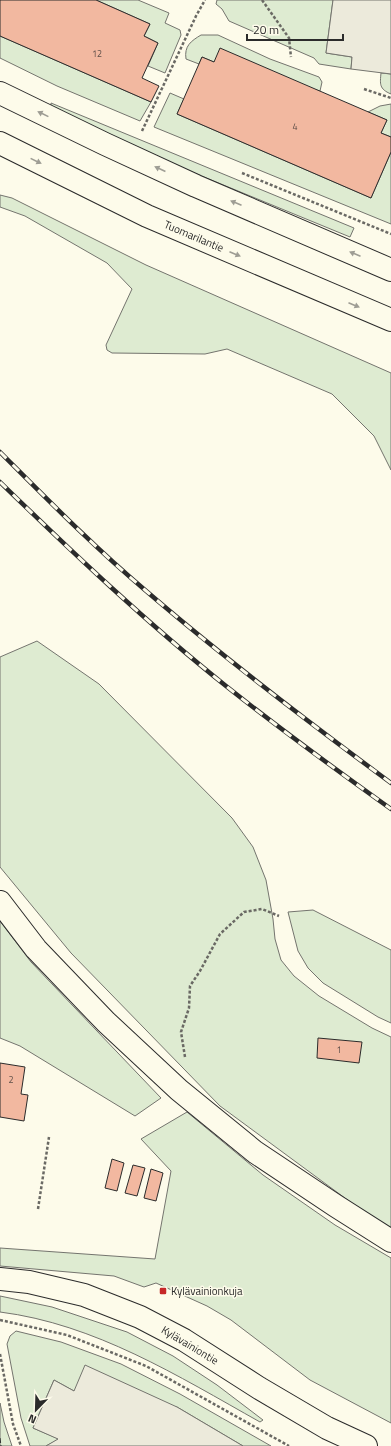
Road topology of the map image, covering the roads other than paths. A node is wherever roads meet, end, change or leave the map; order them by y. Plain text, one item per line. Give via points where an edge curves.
1 (0, 93) edge
2 (0, 143) edge
3 (391, 270) edge
4 (391, 320) edge
5 (0, 902) edge
6 (391, 1241) edge
7 (0, 1279) edge
8 (366, 1446) edge

3 -> 1 street via 196,186
2 -> 4 street, Tuomarilantie via 147,216
5 - 6 street via 41,955 106,1022 179,1090 255,1152
7 - 8 street, Kylävainiontie via 29,1282 84,1295 140,1317 184,1340 327,1428

